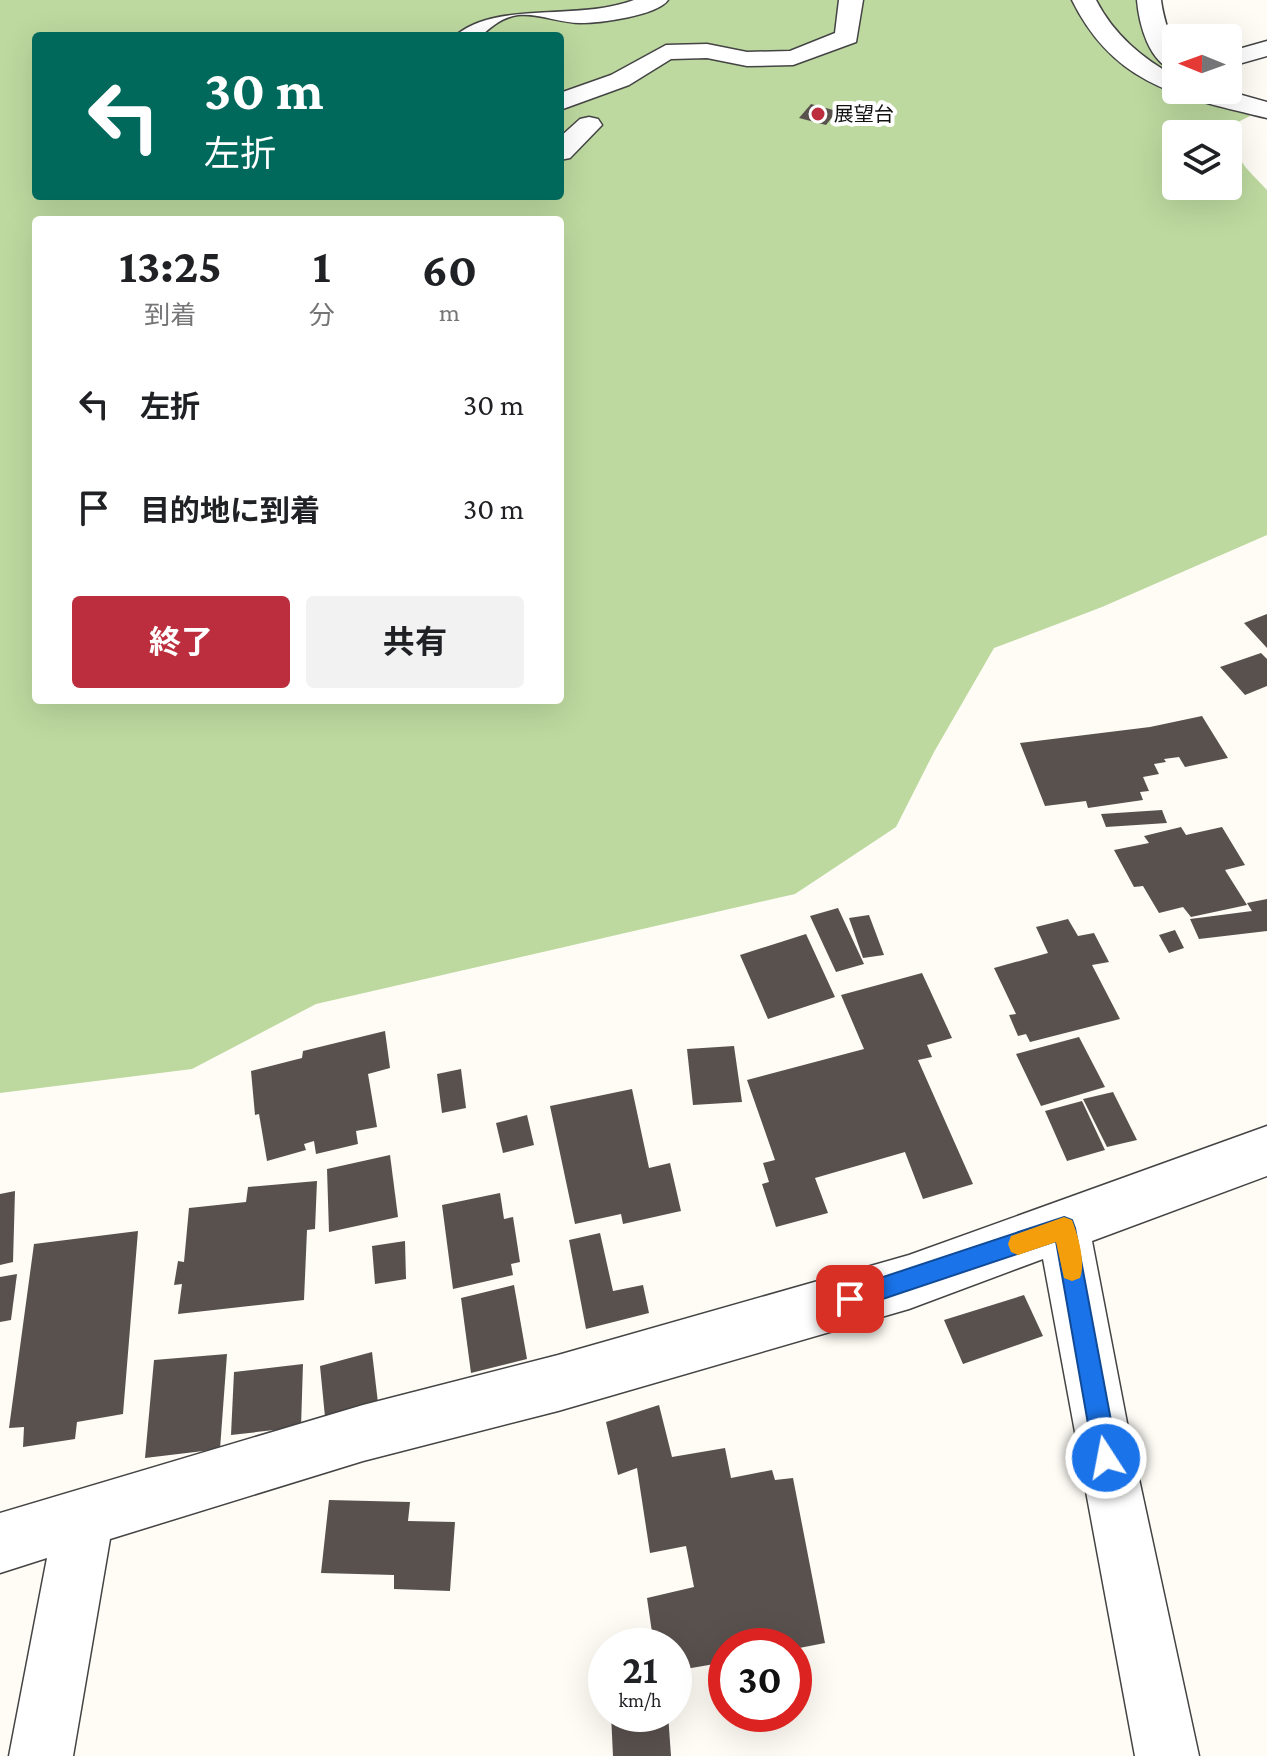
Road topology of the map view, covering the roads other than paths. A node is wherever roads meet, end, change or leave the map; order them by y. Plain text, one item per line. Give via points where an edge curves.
1 (851, 0) edge
2 (1084, 0) edge
3 (1149, 0) edge
4 (647, 4) edge
5 (471, 32) edge
6 (1162, 47) edge
7 (1267, 48) edge
8 (681, 51) junction
9 (1242, 56) edge
10 (1162, 79) edge
11 (564, 96) edge
12 (1242, 102) edge
13 (1267, 110) edge
14 (564, 129) edge
15 (564, 148) edge
16 (1267, 1151) edge
17 (1064, 1228) junction
18 (84, 1518) junction
19 (0, 1543) edge
20 (41, 1756) edge
21 (1167, 1756) edge

1 - 8 street via 847,37 793,58
2 - 10 street via 1098,28 1140,67
3 - 6 street via 1151,25
4 - 5 street via 580,16 517,8 486,18
4 - 8 street via 639,19
7 - 9 street
8 - 11 street via 666,52 620,80
12 - 13 street
14 - 15 street via 589,125
16 - 17 street
17 - 18 street via 909,1282 363,1433
17 - 21 street
18 - 19 street
18 - 20 street

